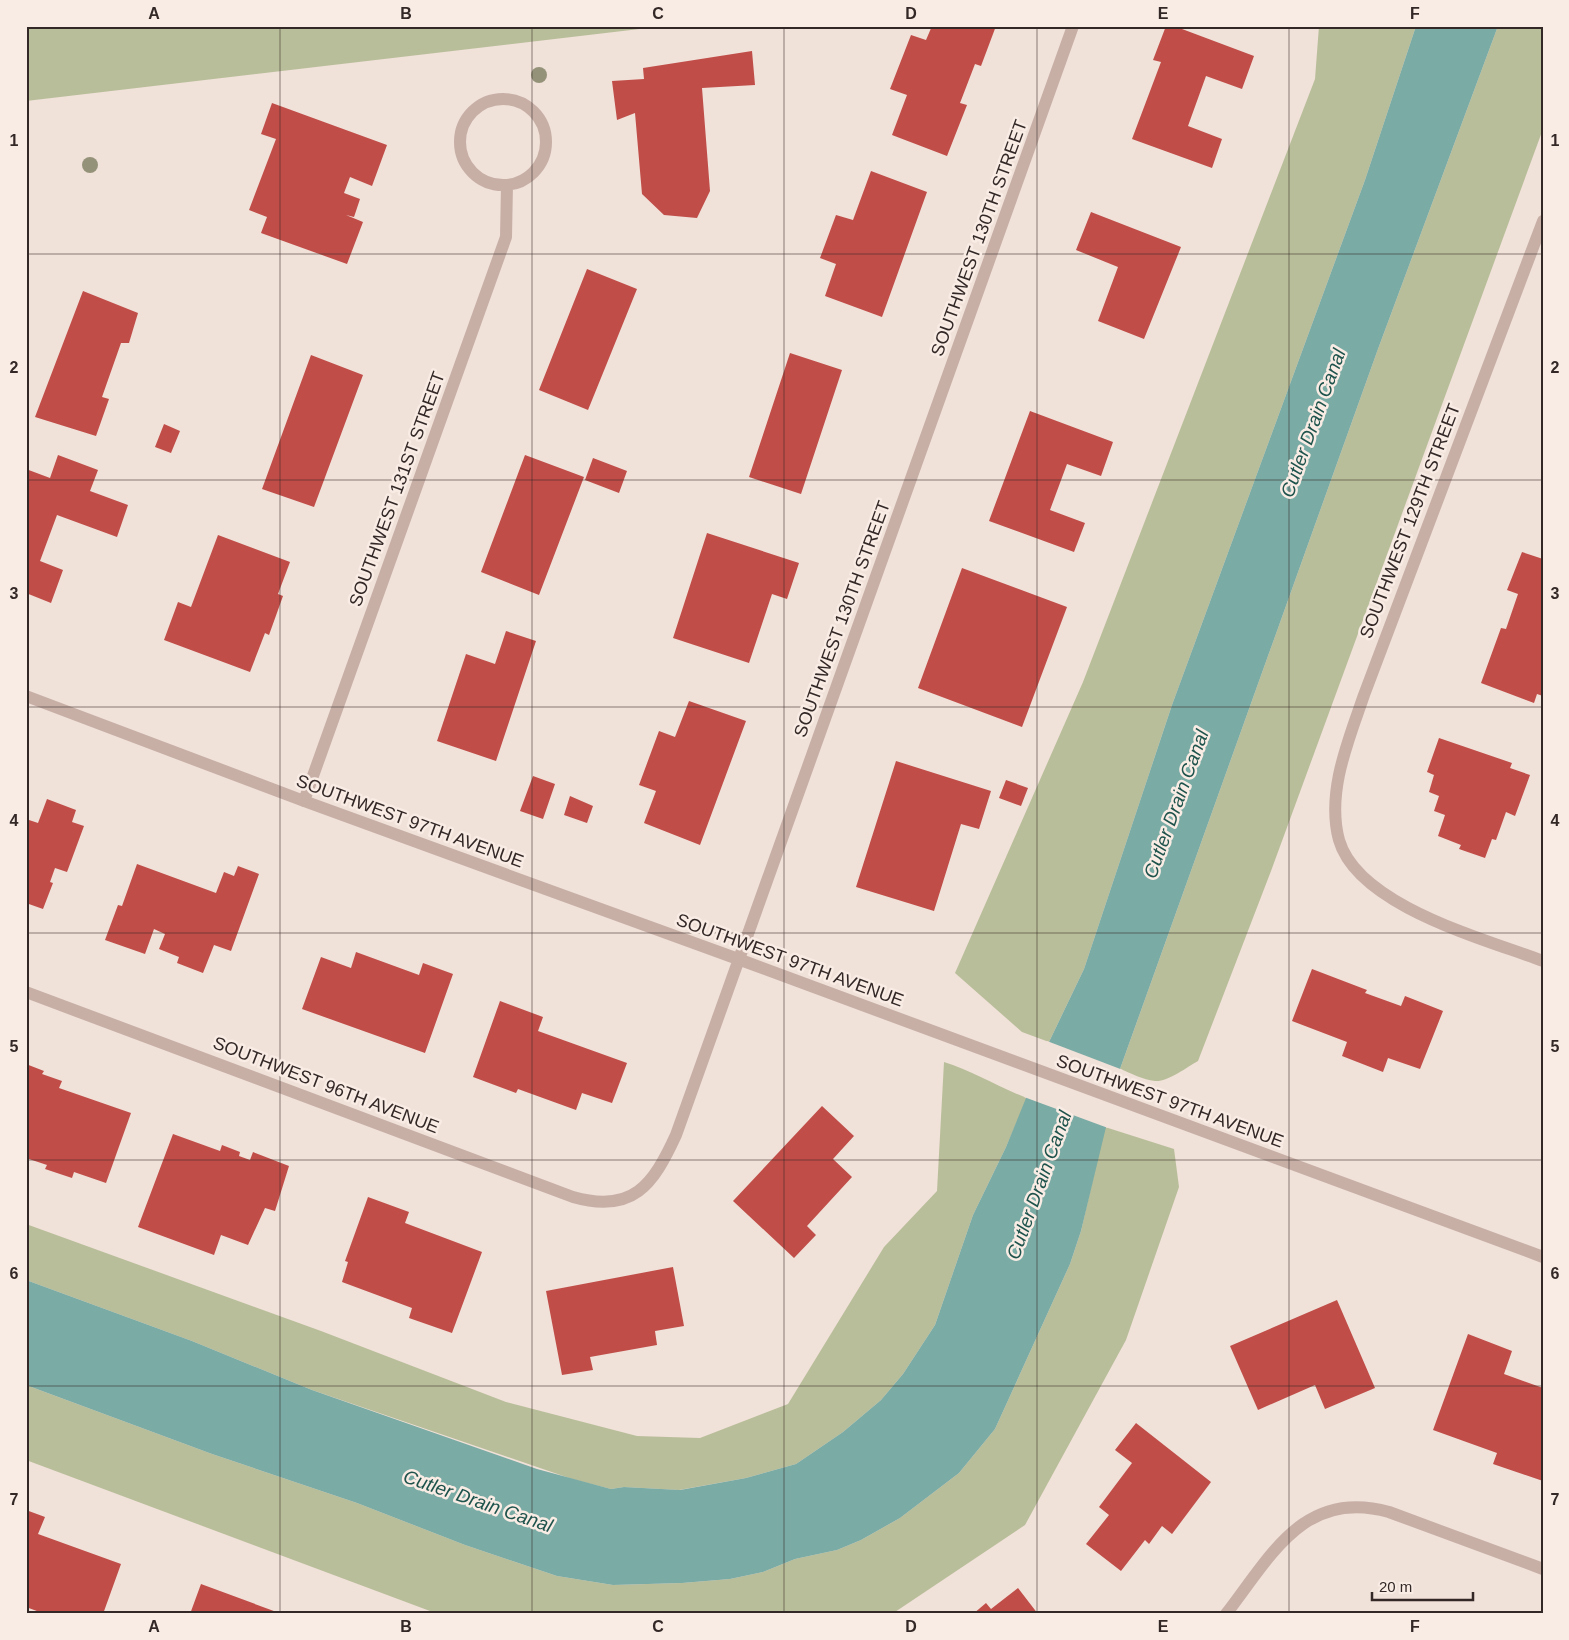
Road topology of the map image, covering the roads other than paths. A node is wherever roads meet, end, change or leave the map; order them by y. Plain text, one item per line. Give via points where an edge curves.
1 (1073, 26) edge
2 (507, 185) junction
3 (1543, 220) edge
4 (26, 696) edge
5 (304, 802) junction
6 (738, 959) junction
7 (1543, 961) edge
8 (26, 992) edge
9 (615, 1202) joint
10 (1543, 1257) edge
11 (1543, 1569) edge
12 (1226, 1614) edge

1 - 6 street, SOUTHWEST 130TH STREET
2 - 2 street via 532,174 546,150 546,136 542,123 523,103 496,99 471,112 463,125 461,154 479,178 492,184
2 - 5 street, SOUTHWEST 131ST STREET via 506,237
3 - 7 street, SOUTHWEST 129TH STREET via 1353,726 1337,786 1336,807 1340,840 1351,862 1365,879 1396,902 1436,921
4 - 5 street, SOUTHWEST 97TH AVENUE
5 - 6 street, SOUTHWEST 97TH AVENUE
6 - 9 street, SOUTHWEST 130TH STREET via 666,1158 653,1179 636,1193
6 - 10 street, SOUTHWEST 97TH AVENUE
8 - 9 street, SOUTHWEST 96TH AVENUE via 559,1193 586,1201
11 - 12 street via 1371,1507 1338,1507 1302,1522 1284,1539

